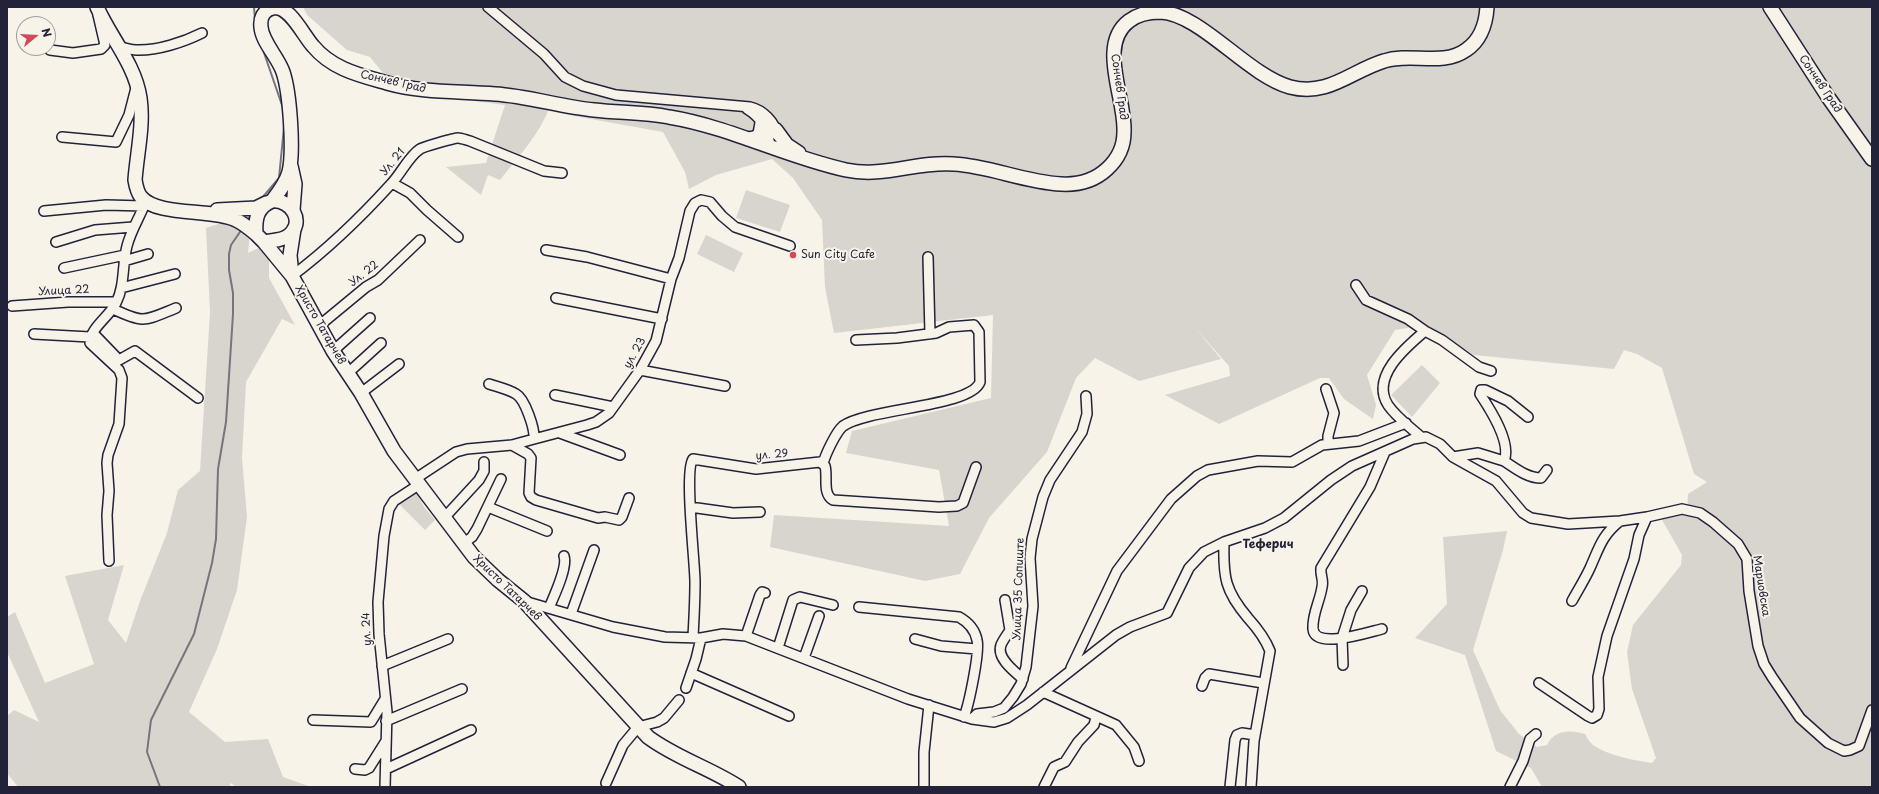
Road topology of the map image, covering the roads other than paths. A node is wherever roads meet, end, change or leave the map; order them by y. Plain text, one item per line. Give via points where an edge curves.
1 (488, 7) edge
2 (1487, 7) edge
3 (1770, 7) edge
4 (97, 8) edge
5 (202, 33) dead end
6 (118, 47) junction
7 (56, 51) edge
8 (136, 84) junction
9 (744, 106) junction
10 (762, 123) junction
11 (776, 130) junction
12 (62, 137) dead end
13 (748, 139) junction
14 (769, 147) junction
15 (807, 159) junction
16 (1872, 159) edge
17 (290, 160) junction
18 (562, 173) dead end
19 (392, 183) junction
20 (269, 202) junction
21 (145, 203) junction
22 (293, 210) junction
23 (44, 211) dead end
24 (197, 212) junction
25 (133, 227) junction
26 (294, 229) junction
27 (458, 237) dead end
28 (260, 238) junction
29 (420, 240) dead end
30 (56, 242) dead end
31 (790, 246) dead end
32 (546, 250) dead end
33 (148, 254) dead end
34 (928, 257) dead end
35 (124, 258) junction
36 (64, 268) dead end
37 (175, 274) dead end
38 (292, 276) junction
39 (671, 279) junction
40 (1356, 285) dead end
41 (121, 288) junction
42 (556, 298) dead end
43 (12, 306) dead end
44 (115, 306) junction
45 (176, 308) dead end
46 (370, 318) dead end
47 (662, 319) junction
48 (320, 325) junction
49 (1424, 331) junction
50 (34, 334) dead end
51 (930, 334) junction
52 (92, 335) junction
53 (856, 340) dead end
54 (381, 343) dead end
55 (333, 351) junction
56 (399, 364) dead end
57 (640, 370) junction
58 (1490, 371) dead end
59 (348, 373) junction
60 (489, 384) dead end
61 (725, 386) dead end
62 (1326, 388) dead end
63 (361, 393) junction
64 (555, 395) dead end
65 (1086, 396) dead end
66 (198, 398) dead end
67 (613, 407) junction
68 (1528, 417) dead end
69 (1406, 424) junction
70 (559, 432) junction
71 (1421, 437) junction
72 (534, 439) junction
73 (1328, 443) junction
74 (512, 445) junction
75 (1385, 452) junction
76 (620, 455) dead end
77 (1453, 457) junction
78 (1504, 461) junction
79 (484, 462) dead end
80 (823, 464) junction
81 (976, 467) dead end
82 (1547, 470) dead end
83 (501, 479) dead end
84 (417, 482) junction
85 (629, 498) dead end
86 (488, 507) junction
87 (690, 507) junction
88 (760, 512) dead end
89 (444, 517) junction
90 (1648, 517) junction
91 (1620, 521) junction
92 (547, 530) dead end
93 (1224, 542) junction
94 (464, 543) junction
95 (594, 550) dead end
96 (564, 556) dead end
97 (109, 561) dead end
98 (1362, 591) dead end
99 (765, 593) dead end
100 (1005, 600) dead end
101 (524, 601) junction
102 (1572, 601) dead end
103 (832, 605) dead end
104 (858, 607) dead end
105 (549, 608) junction
106 (571, 614) junction
107 (819, 616) dead end
108 (1382, 629) dead end
109 (746, 636) junction
110 (697, 638) junction
111 (1342, 638) junction
112 (448, 639) dead end
113 (915, 639) dead end
114 (778, 648) junction
115 (977, 649) junction
116 (804, 658) junction
117 (1343, 665) dead end
118 (382, 666) junction
119 (1070, 671) junction
120 (691, 673) junction
121 (1023, 679) junction
122 (1263, 683) junction
123 (1539, 683) dead end
124 (1202, 686) dead end
125 (686, 688) dead end
126 (462, 689) dead end
127 (1043, 692) junction
128 (385, 699) junction
129 (679, 700) dead end
130 (929, 705) junction
131 (1872, 710) edge
132 (789, 716) dead end
133 (1096, 717) junction
134 (968, 718) junction
135 (313, 720) dead end
136 (386, 721) junction
137 (638, 727) junction
138 (471, 730) dead end
139 (1536, 734) dead end
140 (1256, 735) junction
141 (387, 740) junction
142 (1139, 761) dead end
143 (355, 769) dead end
144 (386, 769) junction
145 (606, 783) dead end
146 (385, 787) edge
147 (739, 787) edge
148 (924, 787) edge
149 (1044, 787) edge
150 (1230, 787) edge
151 (1251, 787) edge
152 (1510, 787) edge

1 - 9 street via 566,76 583,86 616,95
2 - 15 main road, Сончев Град via 1485,22 1478,40 1462,54 1441,58 1401,57 1385,60 1340,82 1318,88 1291,87 1261,74 1201,30 1169,13 1152,12 1135,16 1118,31 1115,40 1114,54 1125,129 1122,147 1116,160 1103,173 1083,182 1055,184 974,165 943,163 886,172 861,172
3 - 16 main road, Сончев Град
4 - 6 main road
4 - 7 street via 105,44 101,49 73,53
5 - 6 street via 184,42 144,50
6 - 8 main road via 131,69
8 - 12 street via 129,115 116,142
8 - 21 main road via 141,115 135,180 136,189
9 - 10 street
9 - 11 street via 760,111
10 - 13 main road via 760,134
10 - 14 street via 768,136
11 - 14 street via 776,142
11 - 15 main road via 787,144
13 - 14 main road, Сончев Град
13 - 17 main road, Сончев Град via 672,117 590,110 497,94 428,91 394,85 365,77 329,61 308,41 288,13 279,8 272,8 262,16 260,25 285,79 291,140
14 - 15 main road, Сончев Град
17 - 20 main road via 286,178
17 - 22 main road via 294,184
18 - 19 street, Ул. 21 via 544,170 457,138 419,149
19 - 27 street via 410,193
19 - 38 street, Ул. 21 via 309,263
20 - 22 main road via 286,203
20 - 24 main road, Христо Татарчев via 249,209
20 - 28 main road via 258,212 255,223
21 - 23 street
21 - 24 main road, Христо Татарчев
21 - 25 street
22 - 26 main road via 296,217
24 - 28 main road, Христо Татарчев via 235,219
25 - 30 street via 95,230
25 - 35 street
26 - 28 main road via 283,239
26 - 38 main road, Христо Татарчев via 290,255
28 - 38 main road, Христо Татарчев
29 - 48 street, Ул. 22 via 378,280
31 - 39 street, ул. 23 via 735,227 710,202 701,200 690,211 679,258
32 - 39 street via 587,257
33 - 35 street
34 - 51 street
35 - 36 street
35 - 41 street
37 - 41 street
38 - 48 main road, Христо Татарчев
39 - 47 street, ул. 23
40 - 49 street via 1366,300 1408,319
41 - 44 street
42 - 47 street
43 - 44 street, Улица 22 via 68,302
44 - 45 street, Улица 22 via 134,319 146,320
44 - 52 street
46 - 55 street
47 - 57 street, ул. 23 via 656,341
48 - 55 main road, Христо Татарчев
49 - 58 street via 1442,340 1479,367
49 - 69 street via 1397,358 1383,383 1387,404
50 - 52 street
51 - 53 street
51 - 80 street via 949,327 977,327 980,357 978,387 960,398 897,410 844,425
52 - 66 street via 120,360 135,351
52 - 97 street via 90,343 119,370 122,378 119,424 107,463
54 - 59 street
55 - 59 main road, Христо Татарчев
56 - 63 street
57 - 61 street
57 - 67 street, ул. 23
59 - 63 main road, Христо Татарчев
60 - 72 street via 521,398 534,430
62 - 73 street via 1334,413
63 - 84 main road, Христо Татарчев via 394,451
64 - 67 street
65 - 121 street, Улица 35 Сопиште via 1087,414 1082,432 1050,480 1043,496 1032,539 1030,558 1033,606
67 - 70 street, ул. 23 via 596,422
68 - 78 street via 1508,401 1485,390 1480,391 1491,410 1505,446 1507,456
69 - 71 street
69 - 73 street via 1359,441
70 - 72 street, ул. 23
70 - 76 street
71 - 75 street
71 - 77 street via 1432,439
72 - 74 street, ул. 23
73 - 119 street via 1292,462 1258,461 1208,470 1183,487 1171,499 1117,571
74 - 84 street, ул. 23 via 456,452
74 - 85 street via 531,458 528,493 536,500 598,518 619,520
75 - 93 street via 1352,466 1284,518 1252,534
75 - 111 street via 1370,487 1321,568 1322,587 1314,619 1314,634 1320,639
77 - 78 street via 1478,453
77 - 91 street, Мариовска via 1496,481 1531,518 1568,524
78 - 82 street via 1535,478 1540,478
79 - 89 street via 484,471 479,480
80 - 81 street via 826,468 827,495 833,500 939,507 963,503
80 - 87 street, ул. 29 via 812,462 756,469 693,459 690,466
83 - 86 street
84 - 89 main road, Христо Татарчев
84 - 118 street, ул. 24 via 394,501 389,509 378,602
86 - 92 street
86 - 94 street via 472,537
87 - 88 street via 733,513
87 - 110 street, ул. 29
89 - 94 main road, Христо Татарчев
90 - 91 street, Мариовска
90 - 123 street via 1607,636 1598,677 1597,715 1592,718 1588,716
90 - 131 street, Мариовска via 1682,509 1691,510 1713,522 1738,544 1746,559 1758,646 1764,664 1800,718 1819,736 1844,751 1855,748
91 - 102 street via 1603,538
93 - 119 street via 1213,546 1195,560 1167,613 1123,630
93 - 122 street via 1226,583 1232,597 1260,632 1270,651
94 - 101 main road, Христо Татарчев via 484,568
95 - 106 street
96 - 105 street via 564,569
98 - 111 street via 1351,610
99 - 109 street via 762,592 760,595
100 - 121 street via 1010,630 1000,651 1010,667
101 - 105 street
101 - 137 main road, Христо Татарчев
103 - 114 street via 800,597 793,600
104 - 115 street via 959,617 973,629 978,641
105 - 106 street
106 - 110 street via 613,627 665,637
107 - 116 street
108 - 111 street
109 - 110 street via 723,634
109 - 114 street
110 - 120 street, ул. 29
111 - 117 street
112 - 118 street
113 - 115 street via 941,646
114 - 116 street
115 - 134 street
116 - 130 street
118 - 128 street, ул. 24
119 - 127 street
120 - 125 street, ул. 29
120 - 132 street
121 - 134 street, Улица 35 Сопиште via 1004,708
122 - 124 street via 1209,674
122 - 140 street
126 - 136 street
127 - 133 street
127 - 134 street via 1016,713 1002,720 994,722
128 - 135 street via 371,722
128 - 136 street, ул. 24
129 - 137 street via 664,718
130 - 134 street
130 - 148 street via 924,752
133 - 142 street via 1116,725 1122,731 1134,747
133 - 149 street via 1094,726 1078,742 1065,762 1054,767
136 - 141 street, ул. 24
137 - 145 street via 623,745
137 - 147 main road, Христо Татарчев via 656,744 720,774
138 - 144 street
139 - 152 street via 1530,739
140 - 150 street via 1242,733 1234,740
140 - 151 street
141 - 143 street via 369,768
141 - 144 street, ул. 24
144 - 146 street, ул. 24

